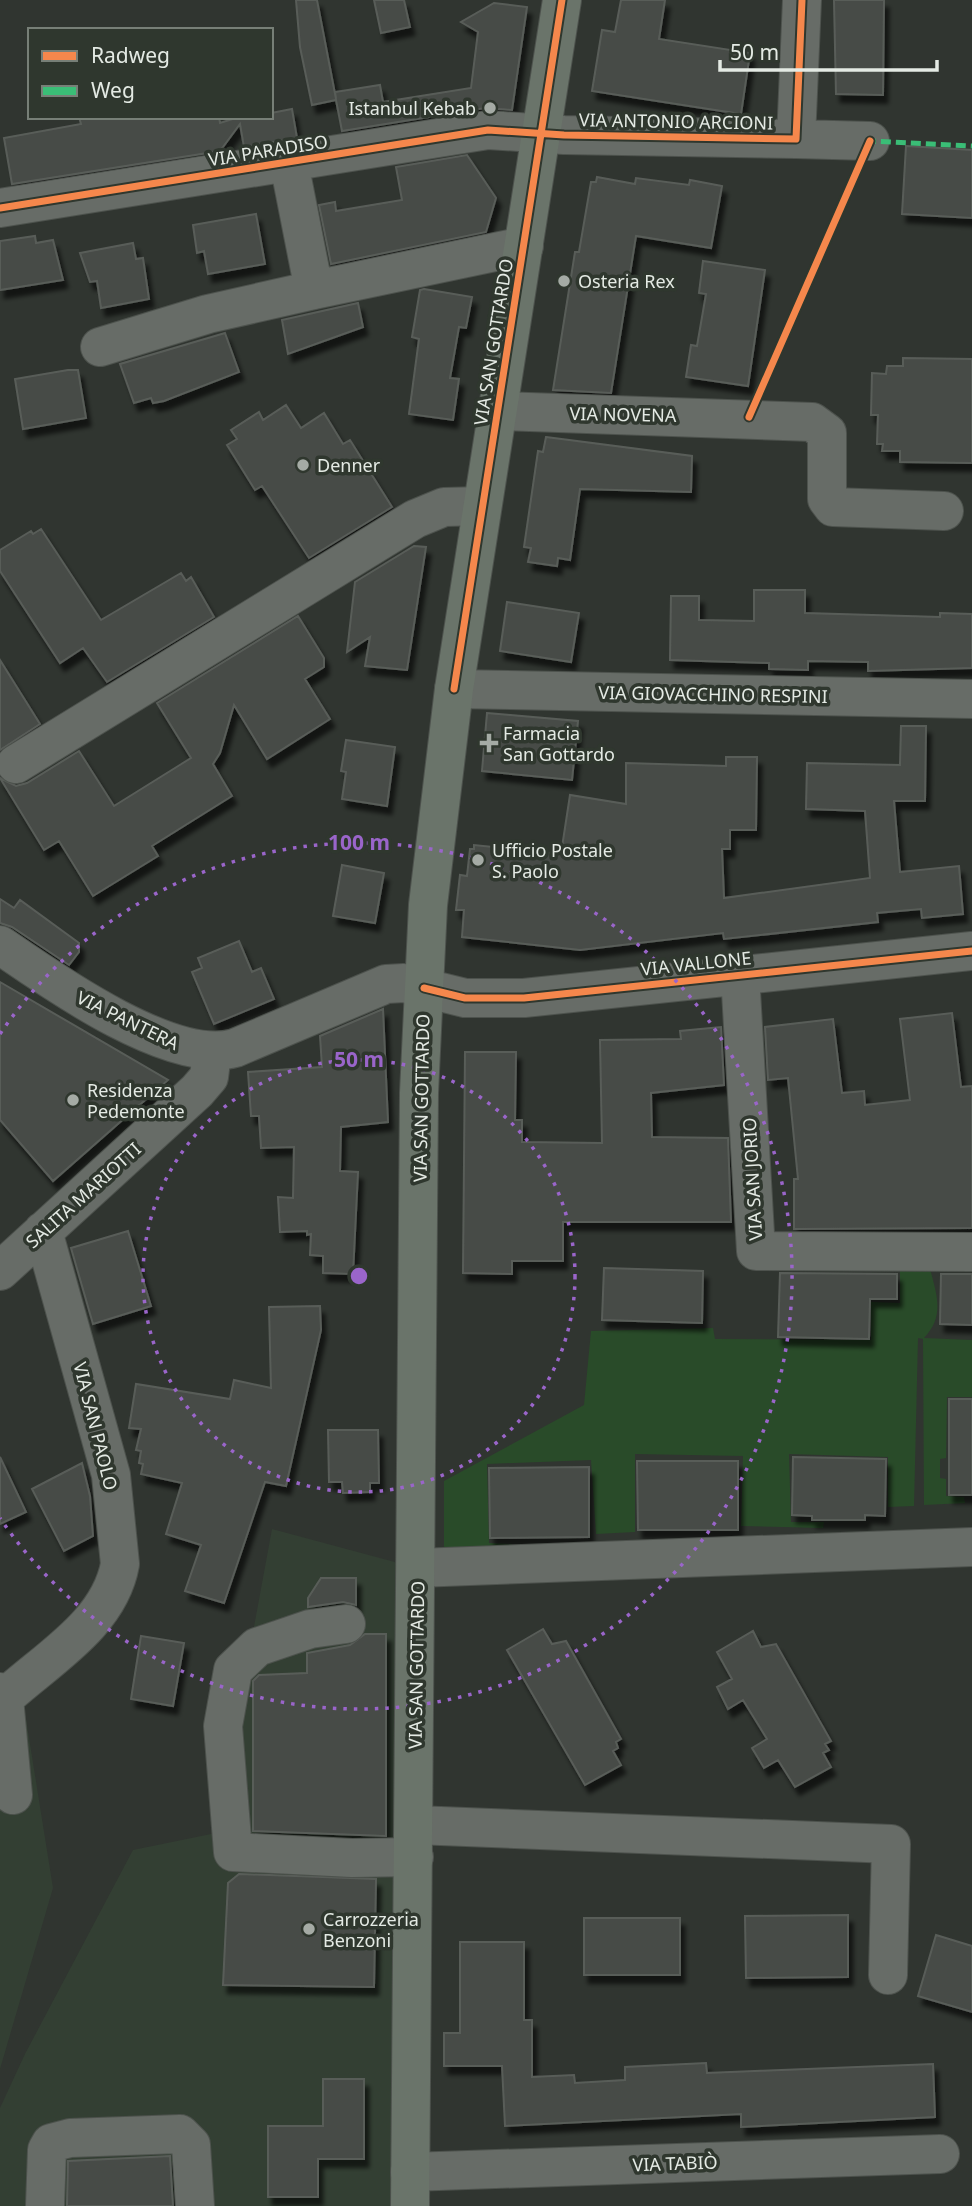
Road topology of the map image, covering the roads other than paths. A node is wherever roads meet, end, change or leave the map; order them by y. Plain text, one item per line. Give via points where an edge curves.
1 (562, 0) edge
2 (802, 0) edge
3 (542, 133) junction
4 (796, 139) junction
5 (870, 141) dead end
6 (289, 163) junction
7 (0, 208) edge
8 (524, 246) junction
9 (314, 290) junction
10 (100, 347) dead end
11 (498, 411) junction
12 (482, 506) junction
13 (944, 512) dead end
14 (454, 689) junction
15 (972, 699) edge
16 (16, 764) dead end
17 (0, 945) edge
18 (972, 951) edge
19 (740, 974) junction
20 (424, 988) junction
21 (212, 1052) junction
22 (43, 1231) junction
23 (972, 1252) edge
24 (0, 1271) edge
25 (972, 1546) edge
26 (417, 1568) junction
27 (346, 1624) dead end
28 (1, 1697) edge
29 (13, 1795) dead end
30 (414, 1841) junction
31 (888, 1975) dead end
32 (940, 2154) dead end
33 (410, 2189) edge
34 (45, 2206) edge
35 (195, 2206) edge

1 - 3 main road, VIA SAN GOTTARDO
2 - 4 street, VIA ANTONIO ARCIONI
3 - 4 street, VIA ANTONIO ARCIONI
3 - 6 street, VIA PARADISO via 488,130
3 - 8 main road, VIA SAN GOTTARDO
4 - 5 street
6 - 7 street, VIA PARADISO
6 - 9 street
8 - 9 street
8 - 11 main road, VIA SAN GOTTARDO
9 - 10 street via 218,311
11 - 12 main road, VIA SAN GOTTARDO
11 - 13 street, VIA NOVENA via 812,422 822,427 829,440 827,499 833,508
12 - 14 main road, VIA SAN GOTTARDO
12 - 16 street via 444,507 415,519
14 - 15 street, VIA GIOVACCHINO RESPINI
14 - 20 main road, VIA SAN GOTTARDO via 428,905
17 - 21 street, VIA PANTERA via 121,1019 190,1049
18 - 19 street, VIA VALLONE
19 - 20 street, VIA VALLONE via 524,998 465,998
19 - 23 street, VIA SAN JORIO via 756,1251
20 - 21 street, VIA PANTERA via 399,983 375,987 235,1048
20 - 26 main road, VIA SAN GOTTARDO via 419,1093
21 - 22 street, SALITA MARIOTTI via 209,1077 197,1091
22 - 24 street, SALITA MARIOTTI
22 - 28 street, VIA SAN PAOLO via 111,1475 120,1564 103,1606 70,1641
25 - 26 street
26 - 30 main road, VIA SAN GOTTARDO
27 - 30 street via 310,1629 257,1647 233,1670 223,1726 233,1852 352,1858
28 - 29 street
30 - 31 street via 891,1844
30 - 33 main road, VIA SAN GOTTARDO
32 - 33 street, VIA TABIÒ
34 - 35 street via 51,2143 70,2138 180,2134 191,2145

